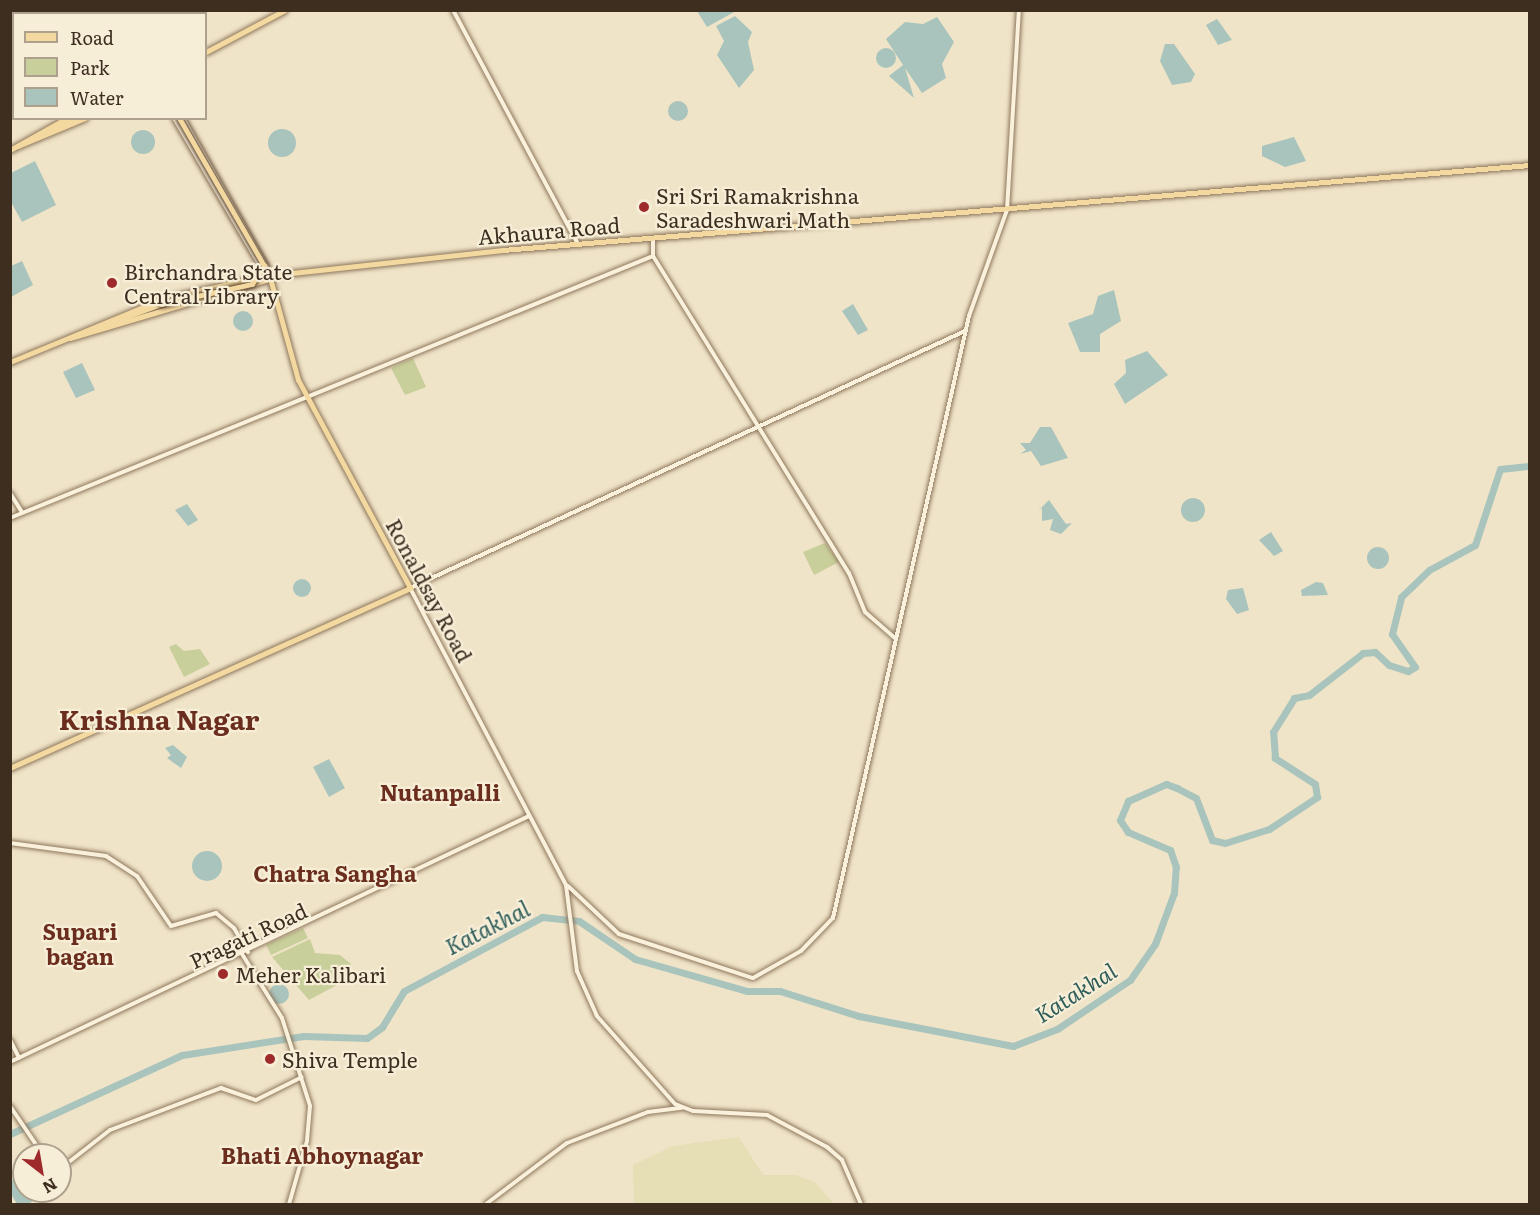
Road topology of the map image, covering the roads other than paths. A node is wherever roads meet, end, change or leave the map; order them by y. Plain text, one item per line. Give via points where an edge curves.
1 (285, 10) edge
2 (453, 10) edge
3 (1018, 10) edge
4 (207, 51) edge
5 (64, 120) edge
6 (72, 120) edge
7 (80, 120) edge
8 (179, 120) edge
9 (179, 120) edge
10 (179, 120) edge
11 (18, 146) junction
12 (10, 150) edge
13 (1530, 165) edge
14 (1007, 210) junction
15 (653, 237) junction
16 (578, 244) junction
17 (653, 256) junction
18 (270, 277) junction
19 (965, 331) junction
20 (56, 342) junction
21 (10, 362) edge
22 (308, 396) junction
23 (759, 427) junction
24 (10, 493) edge
25 (22, 512) junction
26 (10, 518) edge
27 (410, 588) junction
28 (895, 638) junction
29 (10, 768) edge
30 (529, 816) junction
31 (10, 843) edge
32 (566, 885) junction
33 (248, 952) junction
34 (242, 954) junction
35 (10, 1040) edge
36 (19, 1058) junction
37 (10, 1062) edge
38 (302, 1077) junction
39 (10, 1106) edge
40 (682, 1108) junction
41 (34, 1143) edge
42 (72, 1160) edge
43 (289, 1204) edge
44 (486, 1204) edge
45 (861, 1204) edge

1 - 4 main road
2 - 16 street
3 - 14 street
5 - 11 main road
6 - 11 main road
7 - 11 main road
8 - 18 street
9 - 18 street
10 - 20 main road, bridge via 264,266 252,284 160,304
11 - 12 main road
13 - 14 main road, Akhaura Road via 1170,192
14 - 15 main road, Akhaura Road
14 - 19 street
15 - 16 main road, Akhaura Road
15 - 17 street
16 - 18 main road, Akhaura Road
17 - 22 street
17 - 23 street
18 - 20 main road, Akhaura Road
18 - 20 main road, Akhaura Road via 163,299
18 - 22 main road, Ronaldsay Road
19 - 23 street
19 - 28 street
20 - 21 main road, Akhaura Road
22 - 25 street
22 - 27 main road, Ronaldsay Road
23 - 27 street
23 - 28 street via 849,573 865,612
24 - 25 street
25 - 26 street
27 - 29 main road
27 - 30 street, Ronaldsay Road
28 - 32 street via 833,918 801,951 765,974 747,977 619,934
30 - 32 street, Ronaldsay Road
30 - 33 street, Pragati Road
31 - 33 street via 106,856 137,876 171,926 216,913 234,928
32 - 40 street, Ronaldsay Road via 572,947 597,1016
33 - 34 street, Pragati Road
34 - 36 street, Pragati Road
34 - 38 street via 282,1018
35 - 36 street
36 - 37 street, Pragati Road
38 - 42 street via 256,1100 221,1088 110,1130
38 - 43 street via 311,1120
39 - 41 street
40 - 44 street via 648,1112 572,1141
40 - 45 street via 774,1117 842,1161

